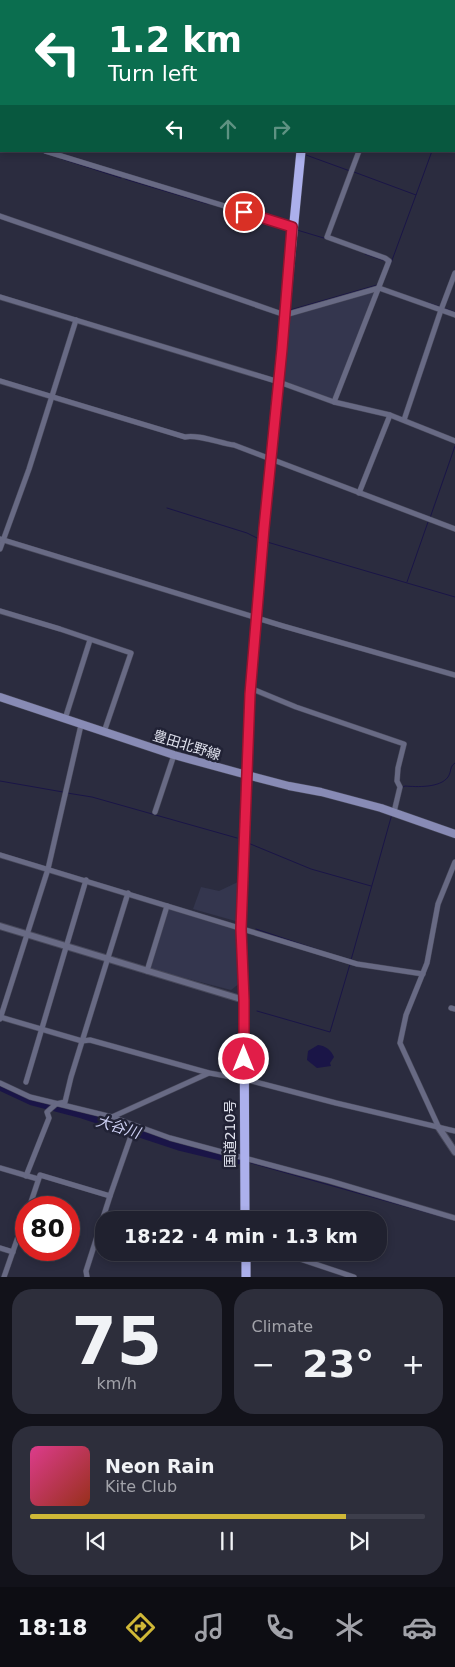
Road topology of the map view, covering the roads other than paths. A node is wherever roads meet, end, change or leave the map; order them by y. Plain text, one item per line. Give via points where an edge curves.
1 (48, 152) edge
2 (301, 152) edge
3 (359, 152) edge
4 (0, 216) edge
5 (292, 227) junction
6 (455, 273) edge
7 (379, 288) junction
8 (0, 297) edge
9 (441, 310) junction
10 (286, 315) junction
11 (455, 315) edge
12 (76, 320) junction
13 (0, 381) edge
14 (279, 382) junction
15 (52, 397) junction
16 (334, 402) junction
17 (390, 415) junction
18 (404, 420) junction
19 (455, 441) edge
20 (271, 460) junction
21 (359, 493) junction
22 (455, 529) edge
23 (2, 540) edge
24 (0, 550) edge
25 (0, 611) edge
26 (256, 618) junction
27 (90, 640) junction
28 (455, 675) edge
29 (250, 688) junction
30 (0, 697) edge
31 (65, 719) junction
32 (81, 725) junction
33 (104, 732) junction
34 (174, 755) junction
35 (246, 776) junction
36 (155, 812) dead end
37 (394, 812) junction
38 (455, 834) edge
39 (0, 855) edge
40 (455, 862) edge
41 (48, 869) junction
42 (86, 880) junction
43 (128, 893) junction
44 (168, 906) junction
45 (0, 926) edge
46 (241, 929) junction
47 (28, 934) junction
48 (66, 946) junction
49 (108, 959) junction
50 (147, 971) junction
51 (423, 974) junction
52 (244, 1000) junction
53 (0, 1018) edge
54 (42, 1029) junction
55 (82, 1041) junction
56 (209, 1073) junction
57 (244, 1079) junction
58 (26, 1082) dead end
59 (0, 1083) edge
60 (65, 1102) junction
61 (56, 1104) junction
62 (75, 1108) junction
63 (112, 1117) junction
64 (439, 1128) junction
65 (455, 1131) edge
66 (455, 1152) edge
67 (244, 1158) junction
68 (0, 1168) edge
69 (26, 1176) junction
70 (38, 1179) junction
71 (33, 1196) edge
72 (110, 1196) junction
73 (245, 1211) edge
74 (455, 1218) edge
75 (15, 1246) edge
76 (0, 1248) edge
77 (13, 1252) junction
78 (246, 1261) edge
79 (306, 1261) edge
80 (4, 1277) edge
81 (87, 1277) edge
82 (246, 1277) edge
83 (354, 1277) edge

1 - 5 street
2 - 5 highway, 国道210号
3 - 7 street via 327,238 389,261
4 - 10 street
5 - 10 highway, 国道210号
6 - 9 street
7 - 9 street
7 - 10 street
7 - 16 street
8 - 12 street
9 - 11 street
9 - 18 street
10 - 14 highway, 国道210号
12 - 14 street
12 - 15 street
13 - 15 street
14 - 16 street
14 - 20 highway, 国道210号
15 - 20 street via 185,437 192,435 234,445
15 - 23 street
16 - 17 street
17 - 18 street
17 - 21 street
18 - 19 street
20 - 21 street
20 - 26 highway, 国道210号
21 - 22 street
23 - 24 street
23 - 26 street
25 - 27 street
26 - 28 street
26 - 29 highway, 国道210号
27 - 31 street
27 - 33 street via 131,654
29 - 35 highway, 国道210号
29 - 37 street via 404,744
30 - 31 main road, 豊田北野線
31 - 32 main road, 豊田北野線
32 - 33 main road, 豊田北野線
32 - 41 street
33 - 34 main road, 豊田北野線
34 - 35 main road, 豊田北野線
34 - 36 street
35 - 37 main road, 豊田北野線
35 - 46 highway, 国道210号
37 - 38 main road, 豊田北野線
39 - 41 street
40 - 51 street via 438,904
41 - 42 street
41 - 47 street
42 - 43 street
42 - 48 street
43 - 44 street
43 - 49 street
44 - 46 street
44 - 50 street
45 - 47 street
46 - 51 street via 357,964
46 - 52 highway, 国道210号
47 - 48 street
47 - 53 street
48 - 49 street
48 - 54 street
49 - 50 street
49 - 55 street
50 - 52 street
51 - 64 street via 406,1015 400,1043
52 - 57 highway, 国道210号
53 - 54 street
54 - 55 street
54 - 58 street
55 - 56 street via 90,1040
55 - 60 street
56 - 57 street
56 - 63 street
57 - 64 street
57 - 67 highway, 国道210号
59 - 61 street via 30,1097
60 - 61 street
60 - 62 street
61 - 62 street
61 - 69 street via 47,1112 49,1118
62 - 63 street
63 - 67 street via 170,1138
63 - 72 street via 111,1125 131,1136
64 - 65 street
64 - 66 street
67 - 73 highway, 国道210号
67 - 74 street
68 - 69 street
69 - 70 street
70 - 71 street
70 - 72 street via 40,1175
72 - 81 street via 86,1271
75 - 77 street
76 - 77 street
77 - 80 street
78 - 82 highway
79 - 83 street

